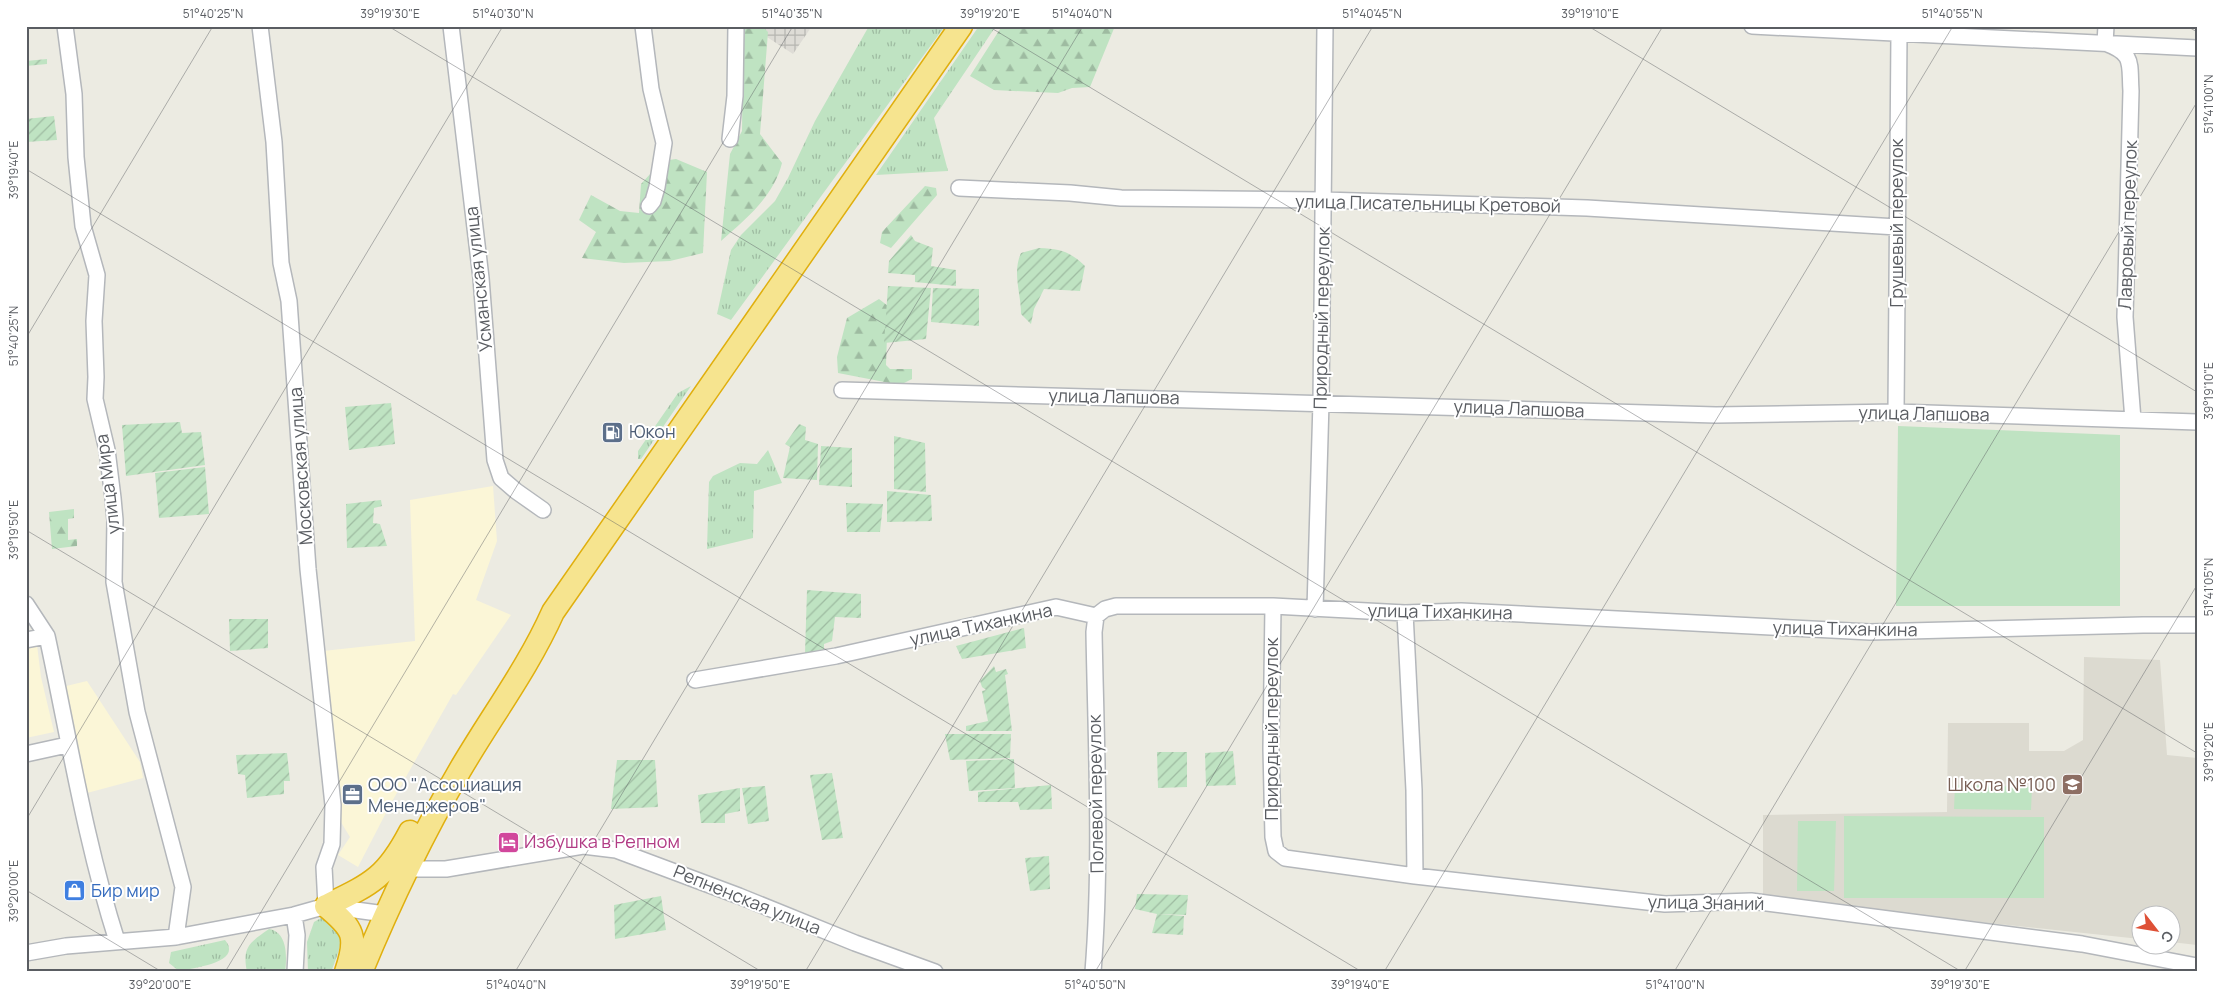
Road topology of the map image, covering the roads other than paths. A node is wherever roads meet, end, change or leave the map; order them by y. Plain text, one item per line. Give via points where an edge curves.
1 (65, 26) edge
2 (260, 26) edge
3 (451, 26) edge
4 (643, 26) edge
5 (736, 26) edge
6 (961, 26) edge
7 (1325, 26) edge
8 (1752, 26) edge
9 (2106, 26) edge
10 (1899, 33) junction
11 (2105, 43) junction
12 (2197, 48) edge
13 (730, 139) dead end
14 (959, 188) dead end
15 (1324, 200) junction
16 (649, 206) dead end
17 (1897, 227) junction
18 (842, 390) dead end
19 (1321, 402) junction
20 (1896, 412) junction
21 (2133, 420) junction
22 (2197, 422) edge
23 (543, 510) dead end
24 (26, 604) edge
25 (1273, 606) junction
26 (1315, 609) junction
27 (553, 612) junction
28 (1405, 613) junction
29 (1096, 616) junction
30 (2197, 625) edge
31 (47, 636) junction
32 (26, 640) edge
33 (695, 680) dead end
34 (67, 745) junction
35 (26, 754) edge
36 (1276, 851) joint
37 (406, 869) junction
38 (1415, 876) junction
39 (326, 906) junction
40 (385, 914) junction
41 (294, 915) junction
42 (176, 937) junction
43 (117, 941) junction
44 (26, 954) edge
45 (2197, 966) edge
46 (295, 972) edge
47 (346, 972) edge
48 (361, 972) edge
49 (935, 972) edge
50 (1093, 972) edge

1 - 42 street, улица Мира via 74,94 83,226 97,275 95,399 107,450 116,520 114,582 137,712 183,887
2 - 39 street, Московская улица via 274,142 281,263 289,301 308,569 333,805 332,844 324,867
3 - 23 street, Усманская улица via 481,278 495,460 501,478
4 - 16 street via 651,89 664,142 658,188
5 - 13 street via 735,96
6 - 27 highway
7 - 15 street, Природный переулок
8 - 10 street
9 - 11 street
10 - 11 street
10 - 17 street, Грушевый переулок
11 - 12 street
11 - 21 street, Лавровый переулок via 2122,49 2127,56 2131,91 2125,317
14 - 15 street, улица Писательницы Кретовой via 1122,198
15 - 17 street, улица Писательницы Кретовой via 1587,208
15 - 19 street, Природный переулок
17 - 20 street, Грушевый переулок
18 - 19 street, улица Лапшова
19 - 20 street, улица Лапшова via 1716,416
19 - 26 street, Природный переулок
20 - 21 street, улица Лапшова
21 - 22 street, улица Лапшова
24 - 31 street
25 - 26 street, улица Тиханкина
25 - 29 street, улица Тиханкина via 1116,606
25 - 36 street, Природный переулок via 1271,792
26 - 28 street, улица Тиханкина
27 - 37 highway via 531,657 460,770
27 - 39 highway via 533,631 497,682 385,871 373,882
28 - 30 street, улица Тиханкина via 1462,611 1870,632
28 - 38 street
29 - 33 street, улица Тиханкина via 1056,607 836,656
29 - 50 street, Полевой переулок via 1098,850
31 - 32 street
31 - 34 street
34 - 35 street
34 - 43 street via 99,883
36 - 38 street, улица Знаний via 1295,861
37 - 40 highway
37 - 49 street, Репненская улица via 446,868 583,846 616,850
38 - 45 street, улица Знаний via 1665,904 1751,901 2082,944
39 - 40 street
39 - 41 street
39 - 47 highway via 344,920 352,934
40 - 48 highway
41 - 42 street
41 - 46 street via 297,935
42 - 43 street
43 - 44 street

